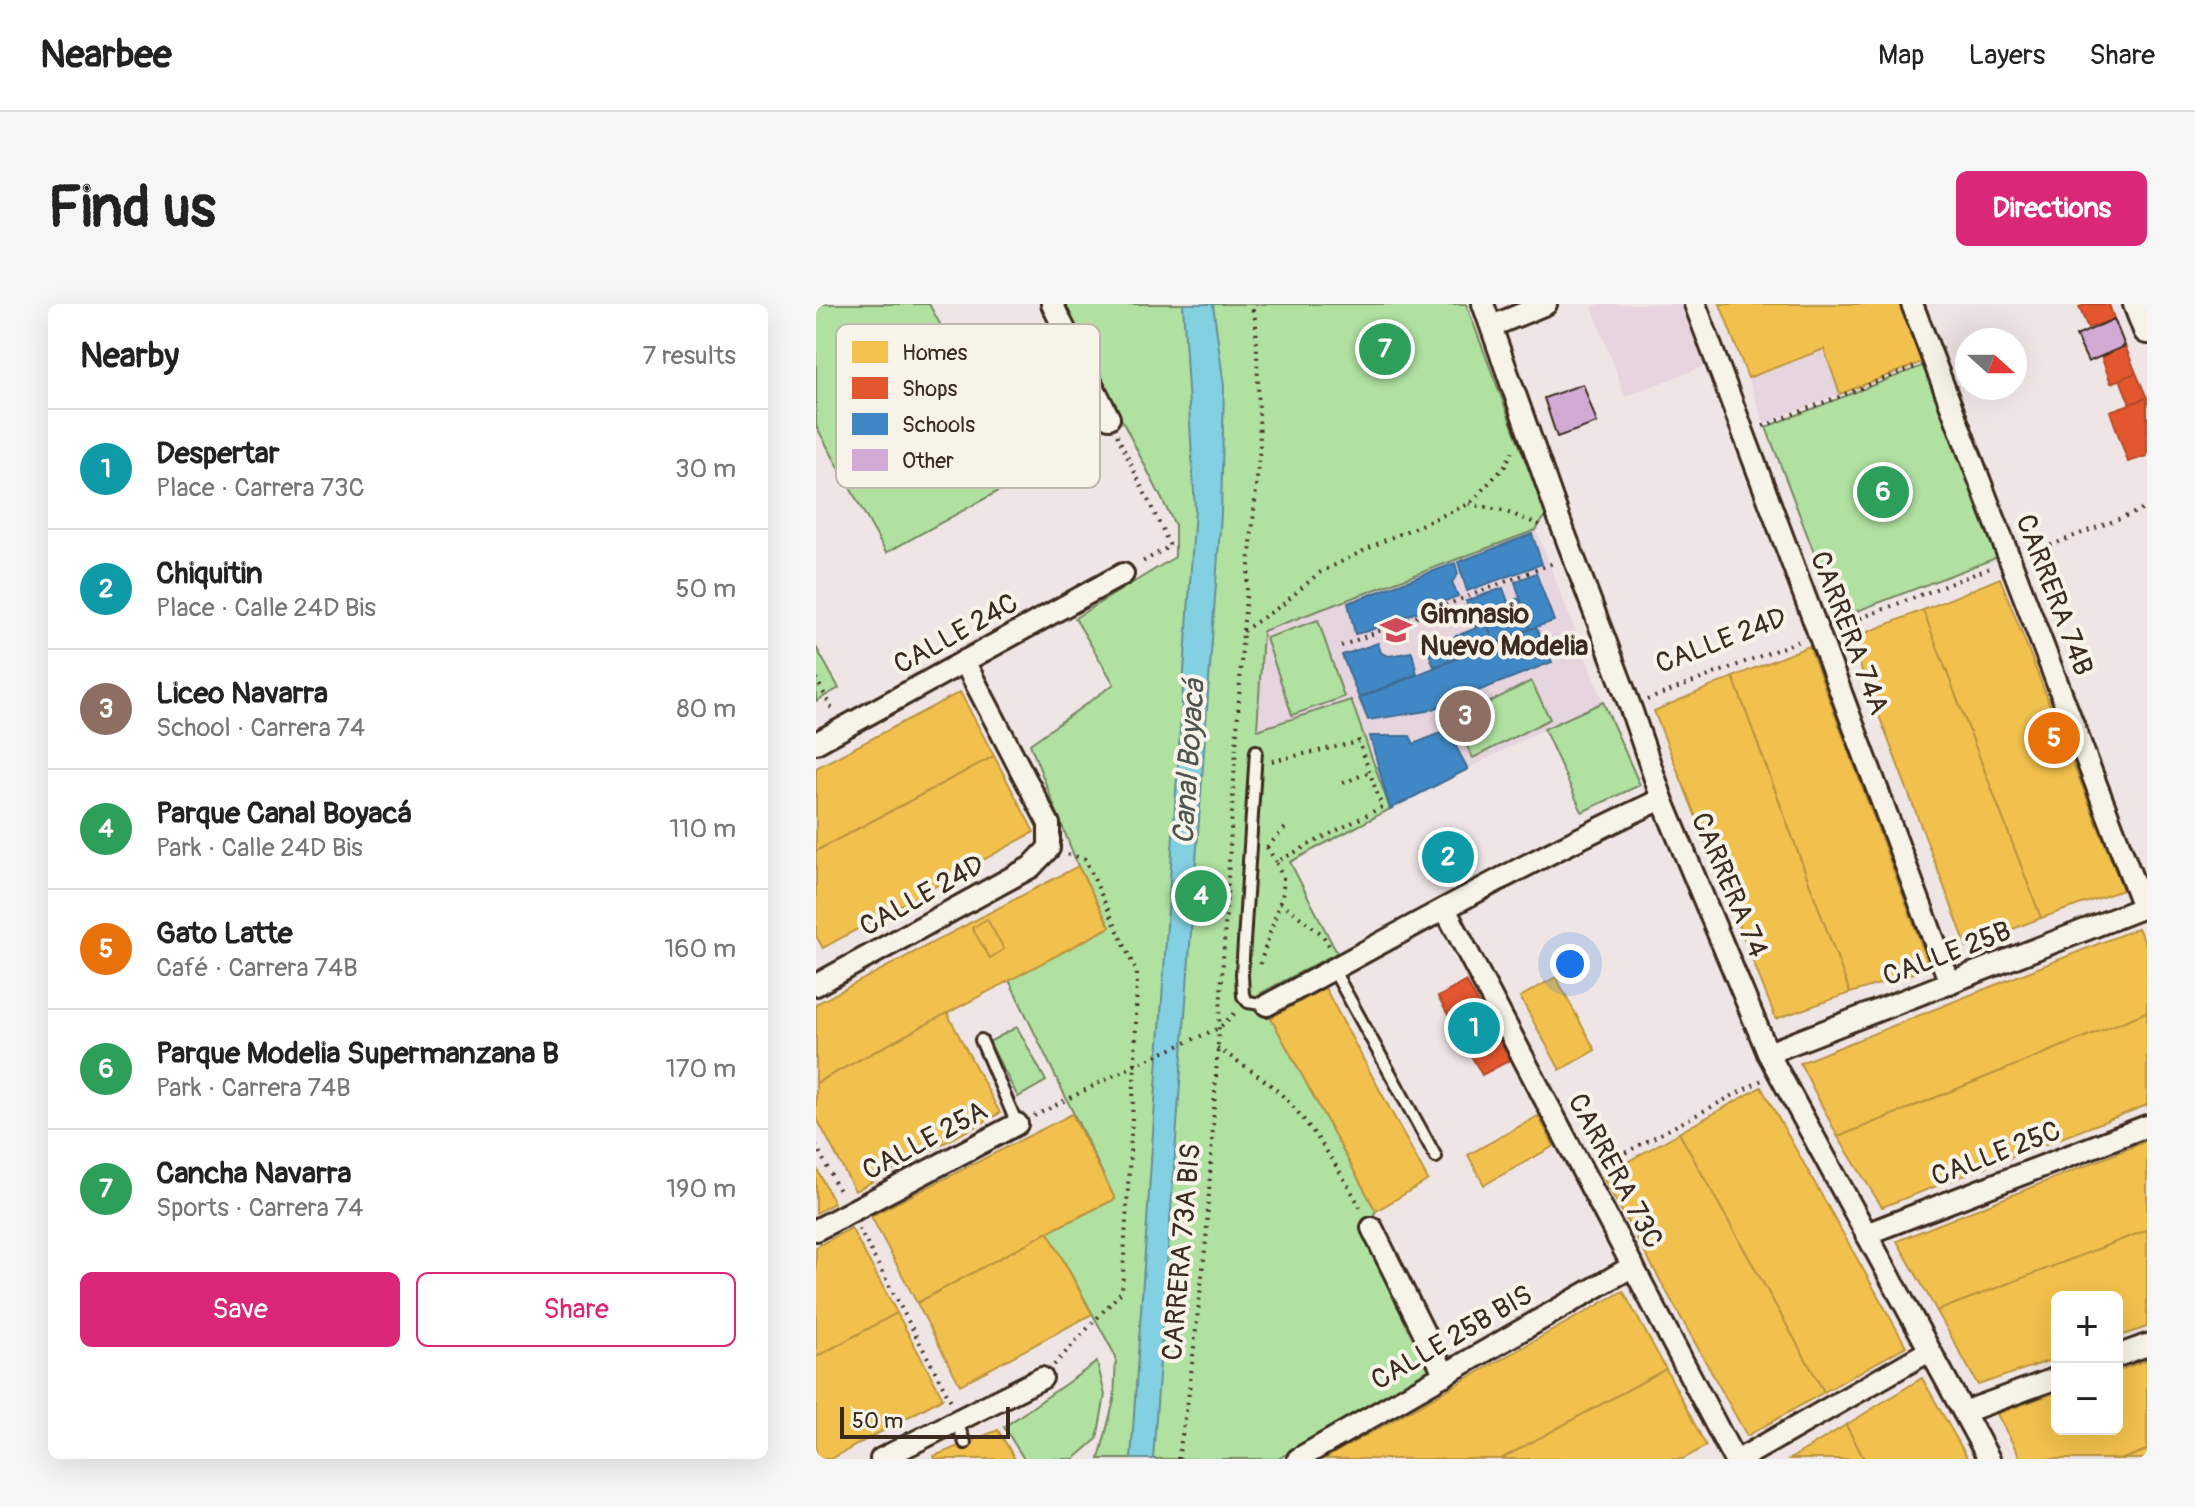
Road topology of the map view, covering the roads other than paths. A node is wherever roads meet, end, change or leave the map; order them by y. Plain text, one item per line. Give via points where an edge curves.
1 (1052, 304) edge
2 (1483, 304) edge
3 (1546, 304) edge
4 (1695, 304) edge
5 (1912, 304) edge
6 (2137, 304) edge
7 (1062, 324) edge
8 (1492, 326) junction
9 (2147, 330) edge
10 (1100, 400) edge
11 (1109, 418) road end
12 (1123, 574) road end
13 (964, 661) junction
14 (816, 743) edge
15 (1256, 751) dead end
16 (1662, 799) junction
17 (2145, 906) edge
18 (1445, 909) junction
19 (1332, 960) junction
20 (1950, 983) junction
21 (816, 985) edge
22 (1257, 1004) joint
23 (981, 1040) dead end
24 (1773, 1062) junction
25 (1017, 1124) joint
26 (2147, 1126) edge
27 (1436, 1157) dead end
28 (1372, 1228) road end
29 (816, 1230) edge
30 (1866, 1234) junction
31 (1633, 1266) junction
32 (2147, 1345) edge
33 (1929, 1351) junction
34 (2123, 1354) edge
35 (1445, 1375) junction
36 (1042, 1378) road end
37 (2051, 1380) edge
38 (1964, 1412) junction
39 (959, 1420) junction
40 (965, 1443) dead end
41 (881, 1459) edge
42 (1298, 1459) edge
43 (1737, 1459) edge
44 (1989, 1459) edge

1 - 7 street
2 - 8 street, CARRERA 74
3 - 8 street
4 - 20 street, CARRERA 74A
5 - 17 street, CARRERA 74B
6 - 9 street
8 - 16 street, CARRERA 74
10 - 11 street
12 - 13 street, CALLE 24C
13 - 14 street, CALLE 24C
13 - 21 street, CALLE 24D via 1049,824 1049,848 1031,867
15 - 22 lane via 1242,974 1243,996
16 - 18 street
16 - 24 street, CARRERA 74
17 - 20 street, CALLE 25B
18 - 19 street
18 - 31 street, CARRERA 73C
19 - 22 street
19 - 27 lane
20 - 24 street, CALLE 25B
23 - 25 lane
24 - 30 street, CARRERA 74
25 - 29 street, CALLE 25A
26 - 30 street, CALLE 25C
28 - 35 street
30 - 33 street, CARRERA 74
31 - 35 street, CALLE 25B BIS
31 - 43 street, CARRERA 73C
32 - 34 street
33 - 38 street, CARRERA 74
33 - 43 street
35 - 42 street, CALLE 25B BIS
36 - 39 street
37 - 38 street
38 - 44 street, CARRERA 74
39 - 40 lane
39 - 41 street

